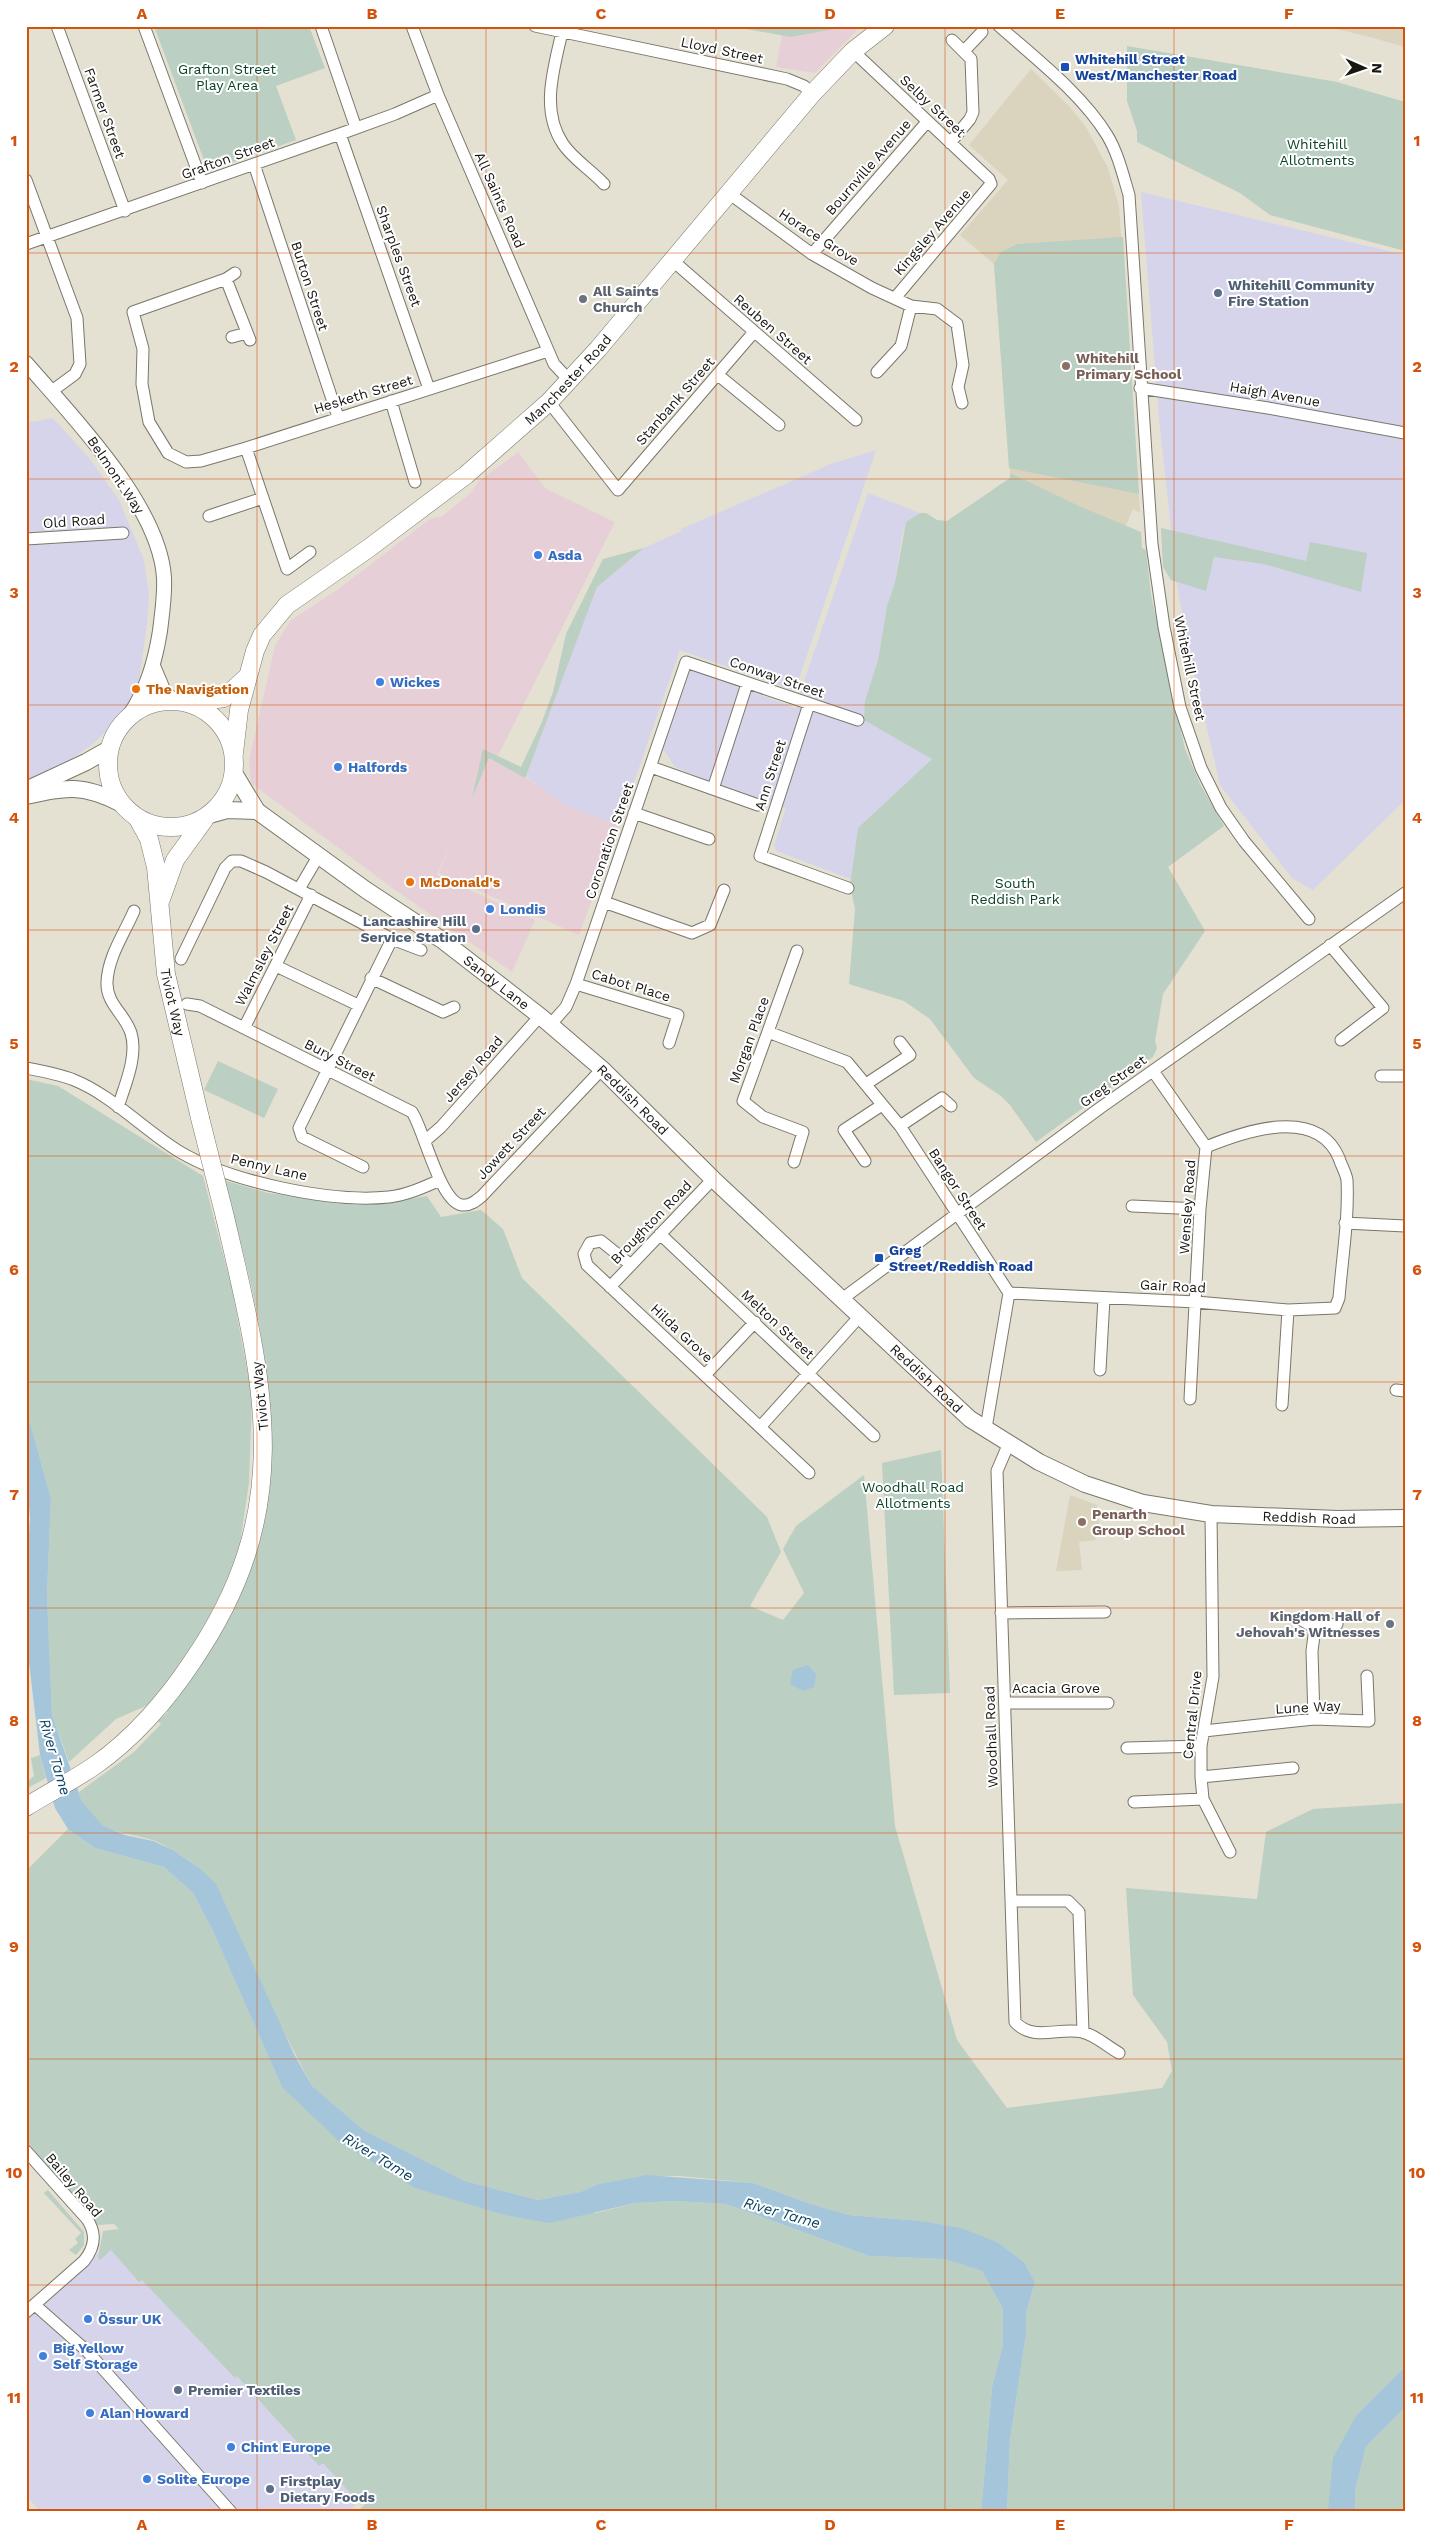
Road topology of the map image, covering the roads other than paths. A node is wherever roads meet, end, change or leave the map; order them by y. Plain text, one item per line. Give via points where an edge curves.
1 (57, 26) edge
2 (144, 26) edge
3 (321, 26) edge
4 (412, 26) edge
5 (535, 26) edge
6 (885, 26) edge
7 (999, 26) edge
8 (562, 32) junction
9 (982, 32) dead end
10 (952, 40) dead end
11 (853, 51) junction
12 (964, 51) junction
13 (812, 94) junction
14 (438, 95) junction
15 (927, 122) junction
16 (356, 128) junction
17 (340, 134) junction
18 (950, 143) junction
19 (254, 164) junction
20 (26, 180) edge
21 (202, 183) junction
22 (604, 184) dead end
23 (991, 184) joint
24 (730, 194) junction
25 (125, 211) junction
26 (46, 237) junction
27 (26, 244) edge
28 (812, 254) junction
29 (672, 260) junction
30 (895, 298) junction
31 (911, 306) junction
32 (754, 332) junction
33 (232, 337) dead end
34 (548, 351) junction
35 (26, 363) edge
36 (876, 372) dead end
37 (718, 374) junction
38 (569, 380) junction
39 (56, 388) dead end
40 (1140, 388) junction
41 (429, 389) junction
42 (391, 401) junction
43 (549, 402) junction
44 (962, 403) dead end
45 (338, 417) junction
46 (856, 420) dead end
47 (778, 425) dead end
48 (1405, 433) edge
49 (246, 448) junction
50 (415, 482) dead end
51 (263, 498) junction
52 (209, 516) dead end
53 (123, 533) dead end
54 (26, 539) edge
55 (310, 552) dead end
56 (686, 662) joint
57 (153, 666) junction
58 (246, 678) junction
59 (747, 684) junction
60 (181, 701) junction
61 (809, 704) junction
62 (129, 716) junction
63 (858, 720) dead end
64 (109, 749) junction
65 (234, 752) junction
66 (651, 766) junction
67 (234, 773) junction
68 (713, 789) junction
69 (26, 790) edge
70 (26, 796) edge
71 (120, 803) junction
72 (758, 805) dead end
73 (257, 811) junction
74 (634, 813) junction
75 (208, 816) junction
76 (138, 819) junction
77 (709, 839) dead end
78 (319, 855) junction
79 (848, 888) dead end
80 (300, 889) junction
81 (724, 890) dead end
82 (1405, 893) edge
83 (311, 895) junction
84 (604, 902) junction
85 (160, 903) junction
86 (134, 911) dead end
87 (1309, 919) dead end
88 (392, 939) junction
89 (1330, 945) junction
90 (421, 950) dead end
91 (797, 951) dead end
92 (181, 959) dead end
93 (276, 966) junction
94 (371, 978) junction
95 (576, 984) junction
96 (187, 1004) dead end
97 (358, 1005) junction
98 (454, 1007) dead end
99 (545, 1021) junction
100 (244, 1028) junction
101 (768, 1032) junction
102 (1340, 1040) dead end
103 (669, 1042) dead end
104 (900, 1042) dead end
105 (26, 1068) edge
106 (326, 1070) junction
107 (602, 1070) junction
108 (1153, 1070) junction
109 (1381, 1076) dead end
110 (1405, 1076) edge
111 (866, 1084) junction
112 (882, 1105) junction
113 (951, 1106) dead end
114 (118, 1107) junction
115 (900, 1126) junction
116 (426, 1140) junction
117 (1206, 1147) junction
118 (865, 1161) dead end
119 (794, 1162) dead end
120 (363, 1167) dead end
121 (714, 1179) junction
122 (440, 1180) junction
123 (1132, 1206) dead end
124 (1200, 1208) junction
125 (956, 1214) junction
126 (1346, 1223) junction
127 (1405, 1226) edge
128 (660, 1234) junction
129 (631, 1265) junction
130 (610, 1287) junction
131 (1009, 1293) junction
132 (1104, 1298) junction
133 (842, 1299) junction
134 (1196, 1302) junction
135 (1288, 1310) junction
136 (860, 1316) junction
137 (754, 1322) junction
138 (1100, 1370) dead end
139 (809, 1373) junction
140 (705, 1375) junction
141 (1190, 1399) dead end
142 (1282, 1405) dead end
143 (761, 1426) junction
144 (986, 1428) junction
145 (874, 1436) dead end
146 (1009, 1443) junction
147 (808, 1473) dead end
148 (1211, 1514) junction
149 (1405, 1518) edge
150 (1105, 1612) dead end
151 (1001, 1614) junction
152 (1300, 1619) dead end
153 (1337, 1624) dead end
154 (1315, 1628) junction
155 (1368, 1676) dead end
156 (1005, 1703) junction
157 (1108, 1703) dead end
158 (1314, 1719) junction
159 (1204, 1731) junction
160 (1201, 1746) junction
161 (1127, 1748) dead end
162 (1292, 1768) dead end
163 (1201, 1777) junction
164 (1203, 1799) junction
165 (1134, 1802) dead end
166 (31, 1804) edge
167 (1230, 1852) dead end
168 (1012, 1901) junction
169 (1083, 2032) junction
170 (1119, 2053) dead end
171 (26, 2152) edge
172 (31, 2308) edge
173 (231, 2512) edge

1 - 25 street, Farmer Street
2 - 21 street
3 - 16 street
4 - 14 street, All Saints Road
5 - 8 street, Lloyd Street
6 - 11 main road, Manchester Road
7 - 40 street, Whitehill Street via 1085,108 1106,134 1118,159 1129,196
8 - 13 street, Lloyd Street via 787,78
8 - 22 street via 550,86 553,123 563,144
9 - 12 street
10 - 12 street
11 - 13 main road, Manchester Road
11 - 15 street, Selby Street
12 - 18 street via 972,63 974,108 970,119
13 - 24 main road, Manchester Road
14 - 16 street, Grafton Street
14 - 34 street, All Saints Road
15 - 18 street, Selby Street
15 - 28 street, Bournville Avenue
16 - 17 street, Grafton Street
17 - 19 street, Grafton Street
17 - 41 street, Sharples Street
18 - 23 street, Selby Street
19 - 21 street, Grafton Street
19 - 45 street, Burton Street
20 - 26 street
21 - 25 street, Grafton Street
23 - 30 street, Kingsley Avenue
24 - 28 street, Horace Grove
24 - 29 main road, Manchester Road
25 - 26 street, Grafton Street
26 - 27 street, Grafton Street
26 - 39 street via 77,318 81,351 75,374
28 - 30 street, Horace Grove
29 - 32 street, Reuben Street
29 - 38 main road, Manchester Road
30 - 31 street, Horace Grove
31 - 36 street via 901,346
31 - 44 street, Horace Grove via 937,309 957,324 963,365 958,387
32 - 37 street, Stanbank Street
32 - 46 street, Reuben Street
33 - 49 street, Hesketh Street via 249,337 230,276 129,313 142,349 142,384 149,422 168,453 186,462
34 - 38 street, All Saints Road via 557,368
34 - 41 street, Hesketh Street
35 - 57 street, Belmont Way via 91,437 137,503 156,541 164,577 162,617
37 - 43 street, Stanbank Street via 618,490
37 - 47 street
38 - 43 main road, Manchester Road
40 - 48 street, Haigh Avenue
40 - 87 street, Whitehill Street via 1152,544 1180,708 1201,768 1221,808
41 - 42 street, Hesketh Street
42 - 45 street, Hesketh Street
42 - 50 street
43 - 58 main road, Manchester Road via 466,475 287,606 259,639
45 - 49 street, Hesketh Street
49 - 51 street
51 - 52 street
51 - 55 street via 283,572
53 - 54 street, Old Road
56 - 59 street, Conway Street
56 - 66 street, Coronation Street
57 - 60 street via 164,692
57 - 62 street, Belmont Way via 143,696
58 - 60 main road, Manchester Road via 224,698 209,702
58 - 65 main road, Manchester Road
59 - 61 street, Conway Street
59 - 68 street
60 - 62 main road via 159,701
60 - 65 main road via 204,710 218,721
61 - 63 street, Conway Street
61 - 79 street, Ann Street via 760,856
62 - 64 main road via 118,728
64 - 69 main road
64 - 71 main road via 107,768 111,787
65 - 67 main road
66 - 68 street
66 - 74 street, Coronation Street
67 - 73 main road, Sandy Lane
67 - 75 main road via 220,805
68 - 72 street
70 - 71 main road via 78,788 98,792
71 - 76 main road
73 - 75 main road via 227,810
73 - 78 main road, Sandy Lane
74 - 77 street
74 - 84 street, Coronation Street
75 - 76 main road via 190,825 172,828
75 - 85 main road, Tiviot Way via 175,860
76 - 85 main road, Tiviot Way via 149,839 154,858
78 - 80 street
78 - 99 main road, Sandy Lane via 442,940
80 - 83 street
80 - 92 street via 241,861 232,861 225,868
81 - 84 street via 710,926 692,933
82 - 89 street, Greg Street
83 - 88 street
83 - 93 street, Walmsley Street
84 - 95 street, Coronation Street
85 - 166 main road, Tiviot Way, bridge via 166,974 249,1321 261,1388 262,1488 251,1539 234,1589 208,1640 176,1686 122,1743 95,1766
86 - 114 street via 110,961 107,984 112,1005 131,1032 133,1048
88 - 90 street
88 - 94 street
89 - 102 street via 1383,1008
89 - 108 street, Greg Street
91 - 101 street, Morgan Place
93 - 97 street
93 - 100 street, Walmsley Street
94 - 97 street
94 - 98 street via 442,1012
95 - 99 street, Coronation Street via 566,1007
95 - 103 street, Cabot Place via 678,1015
96 - 100 street, Bury Street via 200,1006
97 - 106 street
99 - 107 main road, Reddish Road
99 - 116 street, Jersey Road
100 - 106 street, Bury Street
101 - 111 street, Bangor Street via 847,1062
101 - 119 street, Morgan Place via 743,1101 763,1116 803,1132
104 - 111 street via 910,1055
105 - 114 street, Penny Lane via 74,1080
106 - 116 street, Bury Street via 412,1112
106 - 120 street via 299,1128 302,1137
107 - 121 main road, Reddish Road
107 - 122 street, Jowett Street via 472,1203 461,1205 452,1200
108 - 117 street, Wensley Road
108 - 125 street, Greg Street
109 - 110 street
111 - 112 street, Bangor Street
112 - 115 street, Bangor Street
112 - 118 street via 844,1130
113 - 115 street via 942,1098
114 - 122 street, Penny Lane via 181,1153 236,1177 316,1193 389,1197
115 - 125 street, Bangor Street
116 - 122 street, Bury Street
117 - 124 street, Wensley Road
117 - 126 street via 1231,1137 1280,1127 1305,1128 1325,1137 1337,1154 1347,1178
121 - 128 street, Broughton Road
121 - 133 main road, Reddish Road
123 - 124 street
124 - 134 street, Wensley Road
125 - 131 street, Bangor Street
125 - 133 street, Greg Street
126 - 127 street
126 - 135 street, Gair Road via 1339,1298 1335,1308
128 - 129 street, Broughton Road
128 - 137 street, Melton Street
129 - 130 street, Broughton Road
129 - 130 street, Hilda Grove via 601,1241 590,1243 584,1254 587,1265
130 - 140 street, Hilda Grove
131 - 132 street, Gair Road
131 - 144 street
132 - 134 street, Gair Road
132 - 138 street
133 - 136 main road, Reddish Road
134 - 135 street, Gair Road
134 - 141 street, Wensley Road
135 - 142 street
136 - 139 street
136 - 144 main road, Reddish Road via 970,1419
137 - 139 street, Melton Street
137 - 140 street
139 - 143 street
139 - 145 street, Melton Street
140 - 143 street, Hilda Grove
143 - 147 street, Hilda Grove
144 - 146 main road, Reddish Road
146 - 148 main road, Reddish Road via 1085,1484 1143,1503
146 - 151 street, Woodhall Road via 997,1471
148 - 149 main road, Reddish Road
148 - 159 street, Central Drive via 1213,1678
150 - 151 street
151 - 156 street, Woodhall Road
152 - 154 street
153 - 154 street
154 - 158 street via 1312,1651
155 - 158 street, Lune Way via 1369,1721
156 - 157 street, Acacia Grove
156 - 168 street, Woodhall Road
158 - 159 street, Lune Way
159 - 160 street, Central Drive
160 - 161 street
160 - 163 street, Central Drive
162 - 163 street
163 - 164 street, Central Drive
164 - 165 street
164 - 167 street, Central Drive
168 - 169 street via 1068,1901 1079,1912
168 - 169 street, Woodhall Road via 1015,2022 1022,2030 1033,2033
169 - 170 street
171 - 172 street, Bailey Road via 82,2212 94,2234 93,2246 84,2261
172 - 173 street via 87,2352

